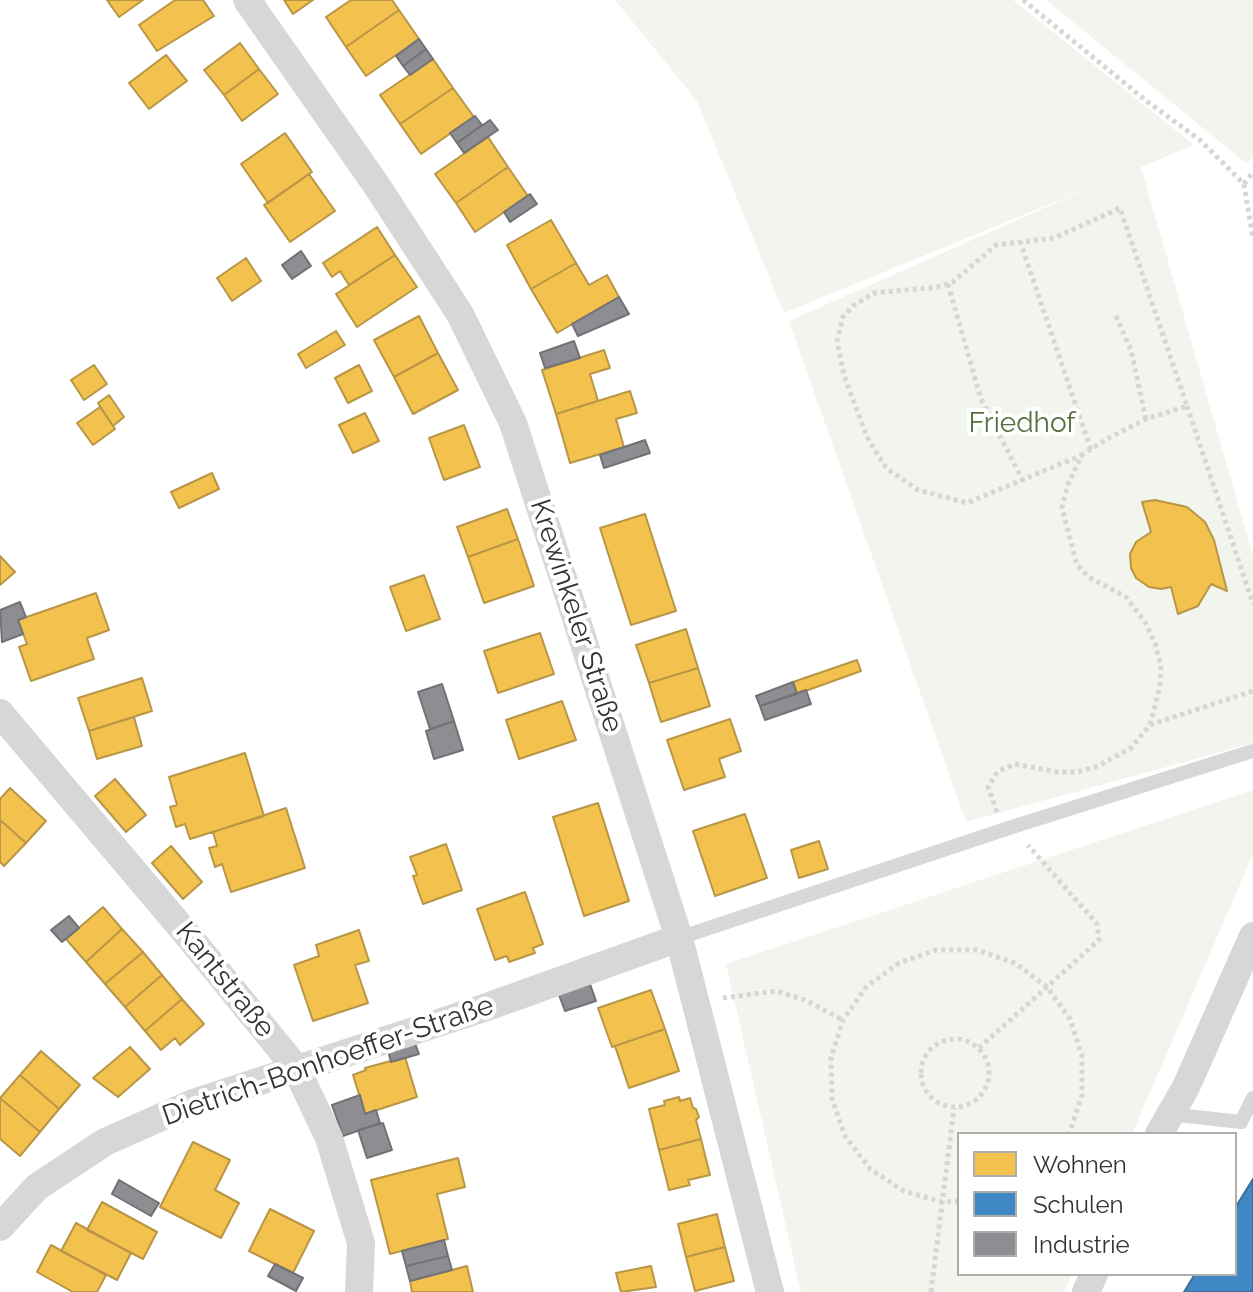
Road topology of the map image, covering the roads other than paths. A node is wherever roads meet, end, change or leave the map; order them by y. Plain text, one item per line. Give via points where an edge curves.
1 (247, 0) edge
2 (4, 726) edge
3 (1253, 751) edge
4 (1253, 936) edge
5 (679, 938) junction
6 (296, 1068) junction
7 (1253, 1098) edge
8 (1164, 1124) edge
9 (1247, 1124) edge
10 (0, 1227) edge
11 (357, 1290) edge
12 (770, 1292) edge

1 - 5 street, Krewinkeler Straße via 460,314 513,423
2 - 6 street, Kantstraße via 181,926
3 - 5 lane
4 - 8 street via 1186,1087
5 - 6 street, Dietrich-Bonhoeffer-Straße
5 - 12 street, Krewinkeler Straße
6 - 10 street, Dietrich-Bonhoeffer-Straße via 193,1103 105,1142 37,1187
6 - 11 street, Kantstraße via 329,1138 361,1243
7 - 9 lane
8 - 9 lane

